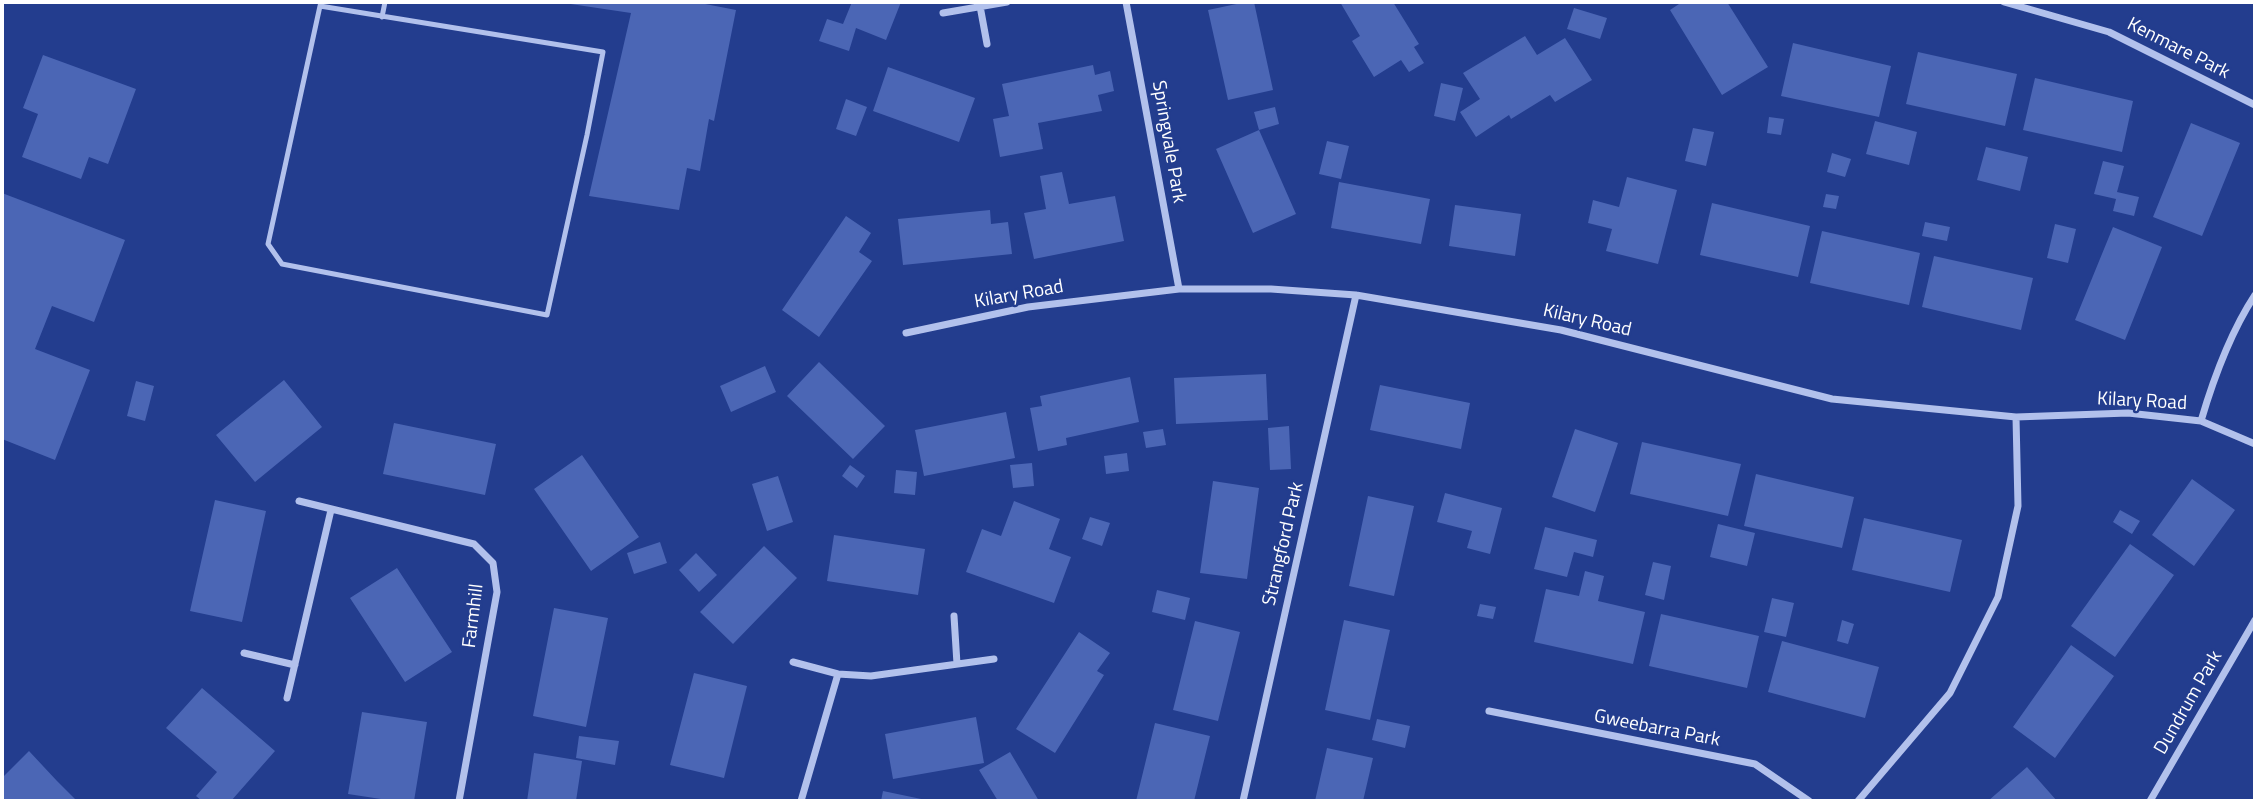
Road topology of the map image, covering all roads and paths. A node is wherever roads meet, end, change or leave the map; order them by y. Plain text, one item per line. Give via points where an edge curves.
1 (385, 2) edge
2 (1007, 2) edge
3 (1126, 2) edge
4 (2004, 2) edge
5 (321, 4) edge
6 (980, 6) junction
7 (943, 13) dead end
8 (382, 17) junction
9 (987, 44) dead end
10 (2255, 105) edge
11 (1179, 289) junction
12 (1356, 295) junction
13 (2255, 295) edge
14 (906, 333) dead end
15 (2016, 417) junction
16 (2201, 421) junction
17 (2255, 444) edge
18 (299, 501) dead end
19 (331, 510) junction
20 (954, 616) dead end
21 (2255, 620) edge
22 (244, 653) dead end
23 (994, 659) dead end
24 (793, 662) dead end
25 (957, 664) junction
26 (295, 665) junction
27 (838, 674) junction
28 (287, 698) dead end
29 (1489, 711) dead end
30 (459, 801) edge
31 (801, 801) edge
32 (1243, 801) edge
33 (1809, 801) edge
34 (1858, 801) edge
35 (2150, 801) edge

1 - 8 lane
2 - 6 street
3 - 11 street, Springvale Park
4 - 10 street, Kenmare Park via 2109,32
5 - 8 lane
5 - 8 lane via 268,244 282,264 547,315 603,52
6 - 7 street
6 - 9 street
11 - 12 street, Kilary Road
11 - 14 street, Kilary Road via 1028,307
12 - 15 street, Kilary Road via 1561,330 1832,399
12 - 32 street, Strangford Park
13 - 16 street via 2214,378
15 - 16 street, Kilary Road via 2128,413
15 - 34 street via 2018,506 1998,597 1950,692
16 - 17 street, Kilary Road
18 - 19 street, Farmhill
19 - 26 street
19 - 30 street, Farmhill via 474,544 493,563 497,593
20 - 25 street
21 - 35 street, Dundrum Park
22 - 26 street
23 - 25 street
24 - 27 street
25 - 27 street via 871,676
26 - 28 street
27 - 31 street
29 - 33 street, Gweebarra Park via 1755,764

